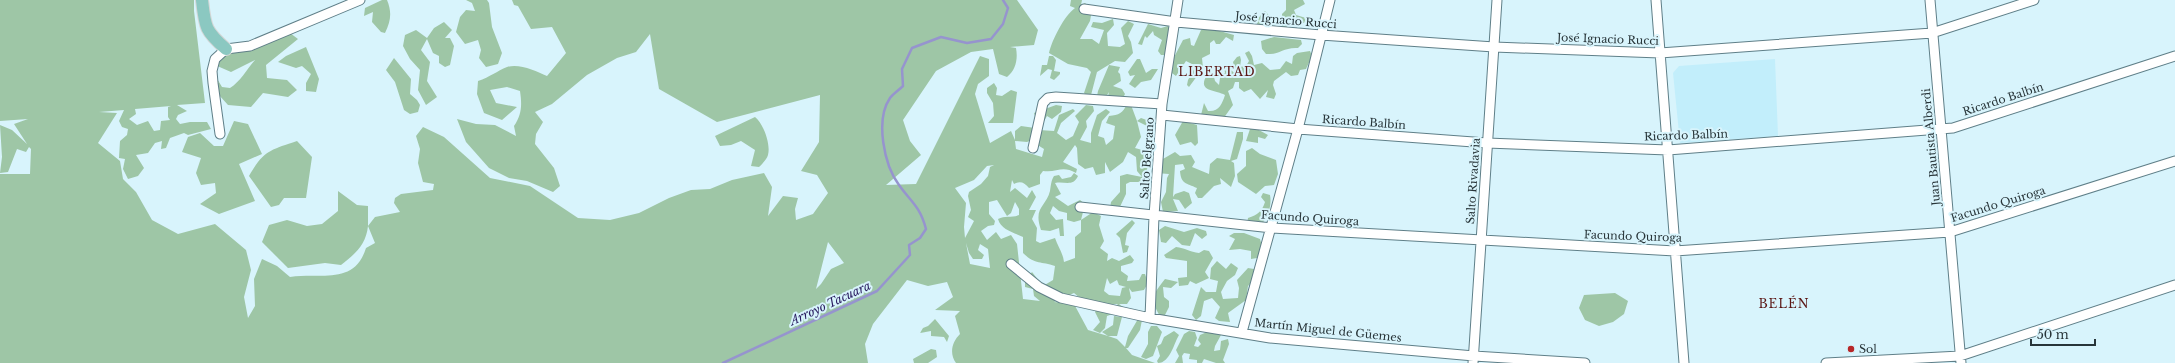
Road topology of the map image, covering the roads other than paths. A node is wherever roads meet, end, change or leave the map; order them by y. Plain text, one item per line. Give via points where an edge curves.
1 (202, 0) edge
2 (360, 0) edge
3 (1178, 0) edge
4 (1330, 0) edge
5 (1497, 0) edge
6 (1656, 0) edge
7 (1930, 0) edge
8 (2034, 0) edge
9 (1084, 9) dead end
10 (1176, 22) junction
11 (1932, 33) junction
12 (1321, 35) junction
13 (1494, 47) junction
14 (226, 49) junction
15 (1660, 53) junction
16 (2175, 56) edge
17 (1162, 104) junction
18 (1162, 115) junction
19 (1298, 129) junction
20 (1942, 130) junction
21 (220, 134) dead end
22 (1487, 143) junction
23 (1033, 148) dead end
24 (1668, 150) junction
25 (2175, 161) edge
26 (1080, 207) dead end
27 (1154, 216) junction
28 (1272, 228) junction
29 (1950, 232) junction
30 (1481, 240) junction
31 (1676, 251) junction
32 (1012, 264) dead end
33 (2175, 285) edge
34 (1150, 318) junction
35 (1242, 332) junction
36 (1474, 359) edge
37 (1960, 359) edge
38 (1585, 363) edge
39 (1684, 363) edge
40 (1826, 363) edge

1 - 14 main road via 205,23 210,36
2 - 14 street via 250,46
3 - 10 street, Salto Belgrano
4 - 12 street
5 - 13 street, Salto Rivadavia
6 - 15 street
7 - 11 street, Juan Bautista Alberdi
8 - 11 street, José Ignacio Rucci
9 - 10 street, José Ignacio Rucci
10 - 12 street, José Ignacio Rucci
10 - 17 street, Salto Belgrano
11 - 15 street, José Ignacio Rucci
11 - 20 street, Juan Bautista Alberdi
12 - 13 street, José Ignacio Rucci
12 - 19 street
13 - 15 street, José Ignacio Rucci
13 - 22 street, Salto Rivadavia
14 - 21 street via 215,59 212,71
15 - 24 street
16 - 20 street, Ricardo Balbín
17 - 18 street, Salto Belgrano
17 - 23 street via 1048,98 1043,103
18 - 19 street, Ricardo Balbín
18 - 27 street, Salto Belgrano
19 - 22 street, Ricardo Balbín
19 - 28 street
20 - 24 street, Ricardo Balbín
20 - 29 street, Juan Bautista Alberdi
22 - 24 street, Ricardo Balbín
22 - 30 street, Salto Rivadavia
24 - 31 street
25 - 29 street, Facundo Quiroga
26 - 27 street, Facundo Quiroga
27 - 28 street, Facundo Quiroga
27 - 34 street, Salto Belgrano
28 - 30 street, Facundo Quiroga
28 - 35 street
29 - 31 street, Facundo Quiroga
29 - 37 street, Juan Bautista Alberdi
30 - 31 street, Facundo Quiroga
30 - 36 street, Salto Rivadavia
31 - 39 street
32 - 34 street, Martín Miguel de Güemes via 1039,287 1061,298
33 - 37 street
34 - 35 street, Martín Miguel de Güemes
35 - 36 street, Martín Miguel de Güemes via 1270,338
36 - 38 street, Martín Miguel de Güemes
37 - 40 street

